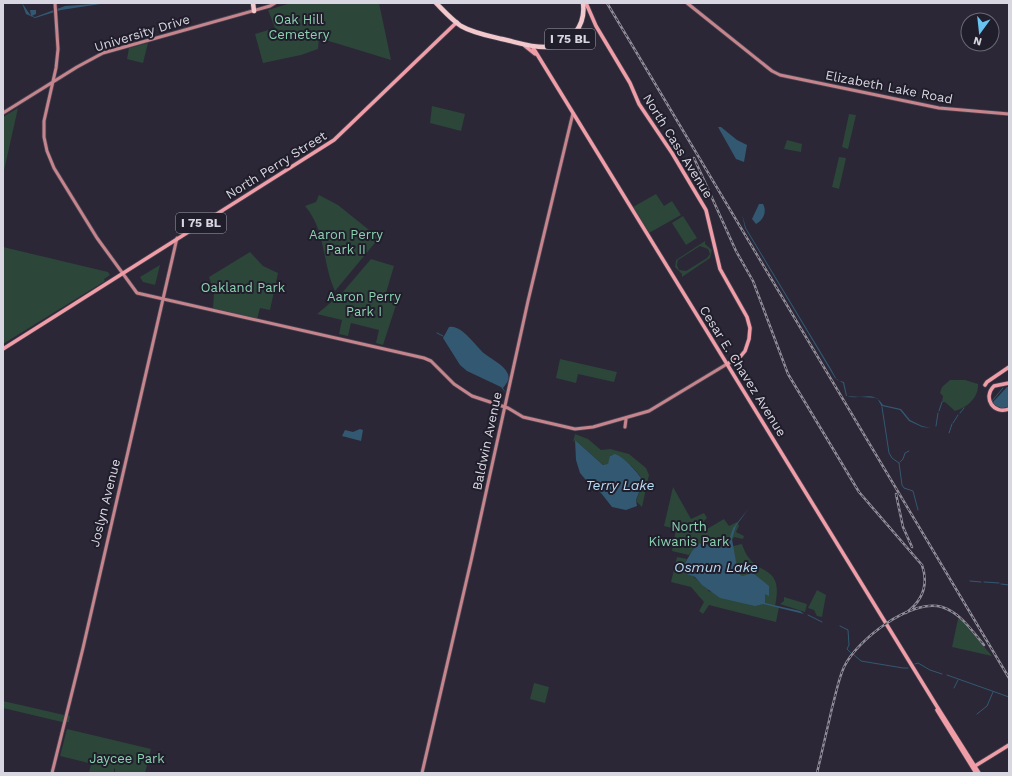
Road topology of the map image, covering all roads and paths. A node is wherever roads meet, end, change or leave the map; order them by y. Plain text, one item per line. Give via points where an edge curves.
1 (55, 3) edge
2 (253, 3) edge
3 (275, 3) edge
4 (436, 3) edge
5 (584, 3) edge
6 (687, 3) edge
7 (584, 10) junction
8 (254, 11) junction
9 (457, 22) junction
10 (596, 26) junction
11 (514, 42) junction
12 (532, 45) junction
13 (538, 57) junction
14 (53, 82) junction
15 (3, 113) edge
16 (573, 113) junction
17 (1009, 114) edge
18 (177, 238) junction
19 (123, 273) junction
20 (164, 299) junction
21 (3, 349) edge
22 (727, 364) junction
23 (1009, 366) edge
24 (1009, 383) edge
25 (985, 385) dead end
26 (504, 407) junction
27 (1009, 409) edge
28 (626, 418) junction
29 (625, 426) dead end
30 (938, 707) junction
31 (948, 728) junction
32 (959, 740) junction
33 (1009, 745) edge
34 (974, 767) junction
35 (52, 773) edge
36 (422, 773) edge
37 (976, 773) edge
38 (979, 773) edge

1 - 14 main road via 58,49
2 - 8 highway
3 - 8 main road, University Drive
4 - 9 highway, I 75 BL
5 - 7 highway, I 75 BL
5 - 10 main road, North Cass Avenue
6 - 17 main road, Elizabeth Lake Road via 769,68 785,76 939,108
7 - 10 main road
7 - 12 highway, I 75 BL via 579,28 566,41 551,47
8 - 14 main road, University Drive via 109,51 84,62
9 - 11 highway, I 75 BL via 472,31
9 - 18 main road, North Perry Street / I 75 BL via 336,139
10 - 22 main road, North Cass Avenue via 630,83 638,103 672,153 707,213 720,270 747,317 750,328 744,351
11 - 12 highway, I 75 BL
11 - 13 main road via 530,49
12 - 13 main road, Cesar E. Chavez Avenue
13 - 16 main road, Cesar E. Chavez Avenue
14 - 15 main road, University Drive
14 - 19 main road via 44,125 44,141 49,157 98,240
16 - 22 main road, Cesar E. Chavez Avenue
16 - 26 main road, Baldwin Avenue
18 - 19 main road, North Perry Street / I 75 BL
18 - 20 main road, Joslyn Avenue
19 - 20 main road via 136,292
19 - 21 main road, North Perry Street / I 75 BL
20 - 26 main road via 426,359 463,390
20 - 35 main road, Joslyn Avenue
22 - 28 main road via 653,410
22 - 30 main road, Cesar E. Chavez Avenue
23 - 25 main road
24 - 27 main road via 994,386 989,399 996,409
26 - 28 main road via 523,417 571,429 589,428
26 - 36 main road, Baldwin Avenue via 470,569
28 - 29 main road
30 - 31 main road
30 - 32 main road
31 - 32 main road
31 - 34 main road
32 - 34 main road
33 - 34 main road
34 - 37 main road
34 - 38 main road

